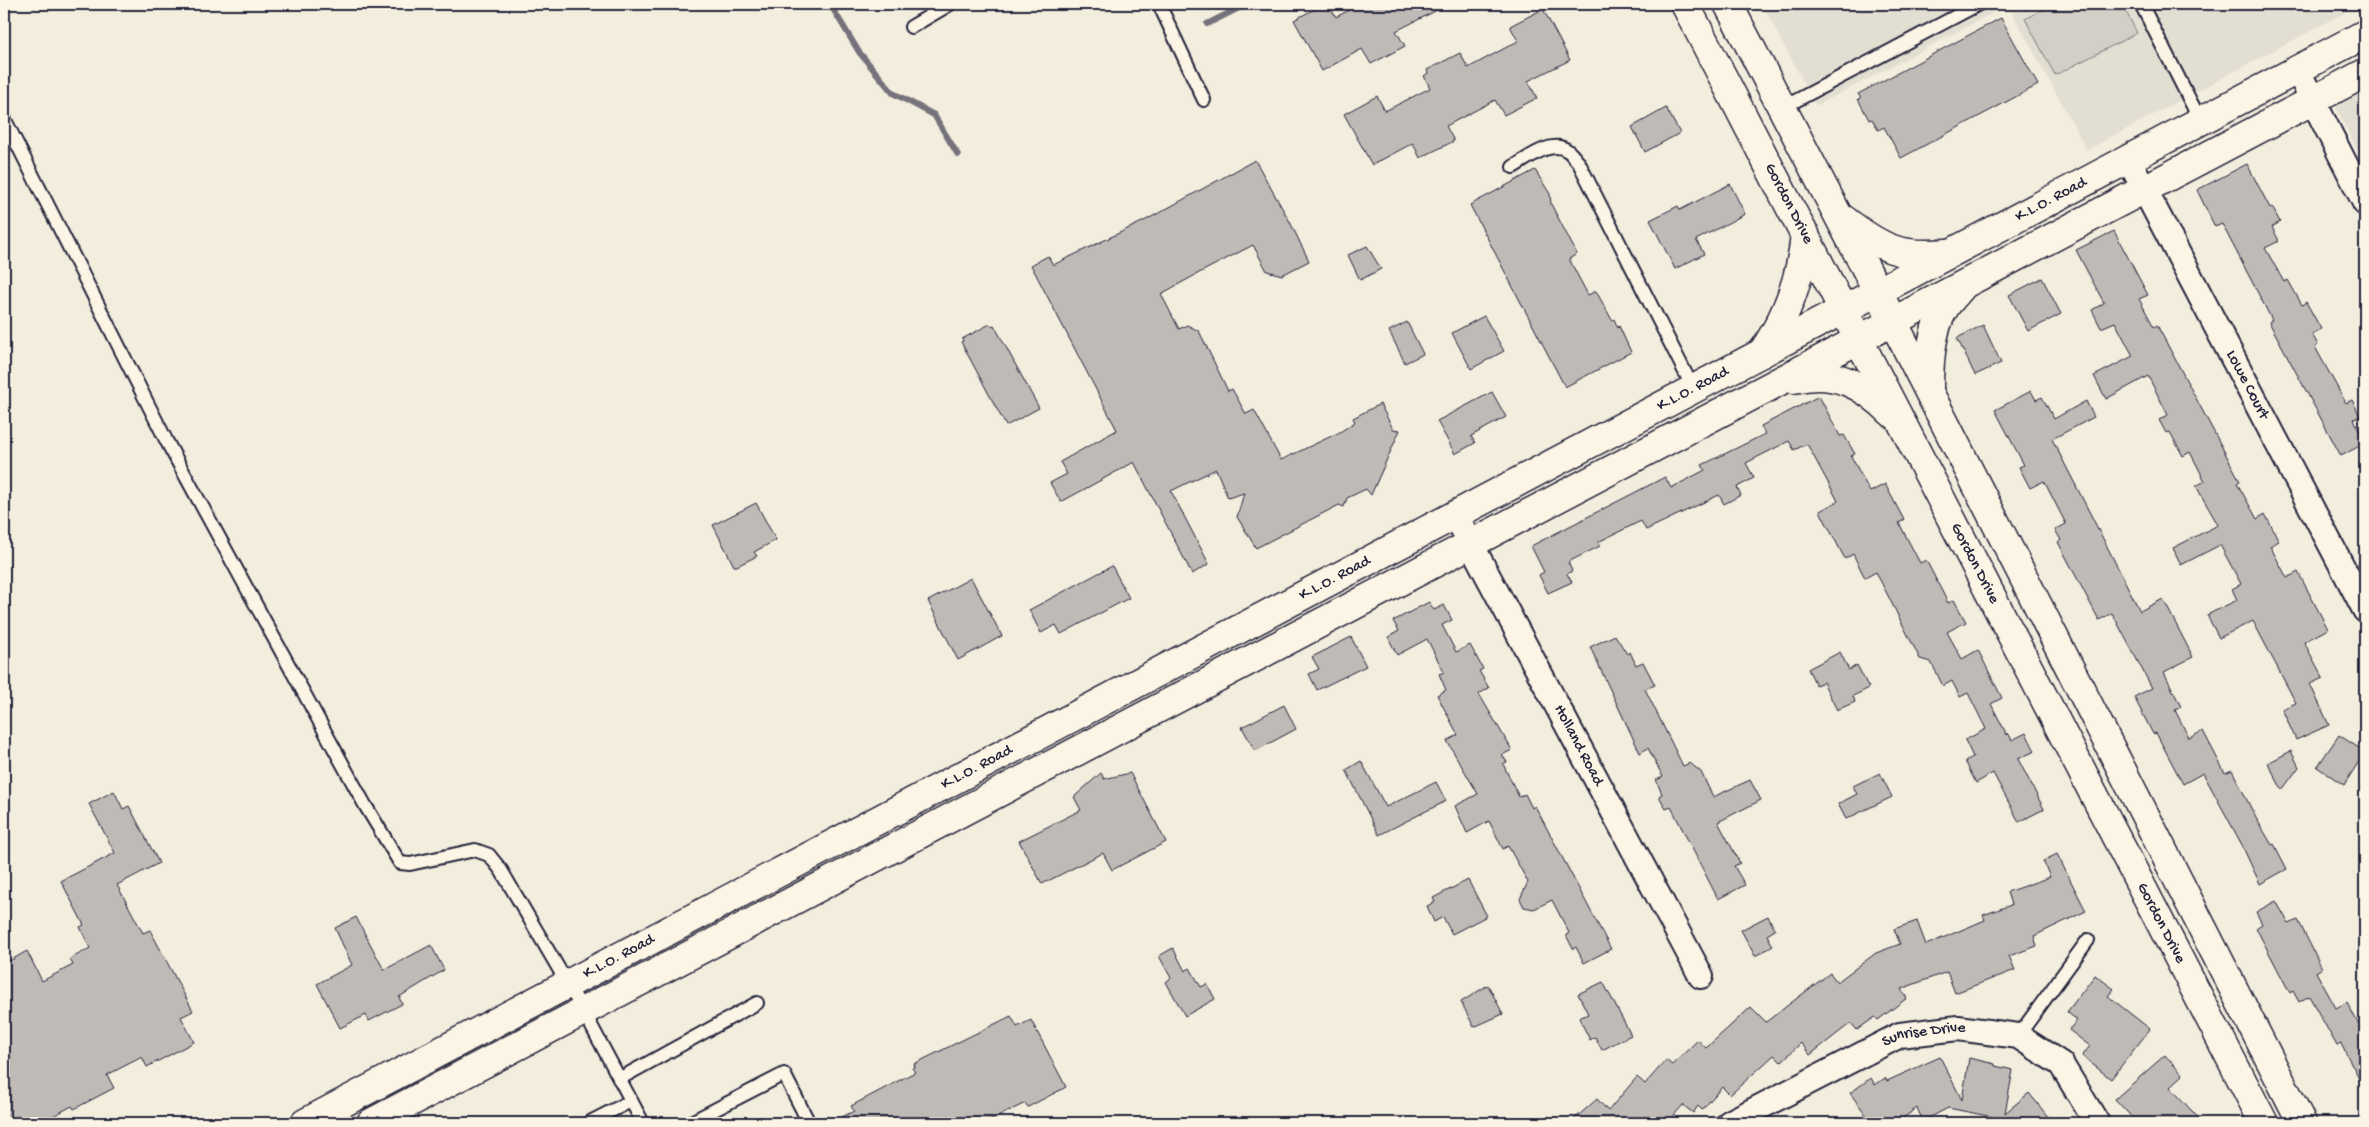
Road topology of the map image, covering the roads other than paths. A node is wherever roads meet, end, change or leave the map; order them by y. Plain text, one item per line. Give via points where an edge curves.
1 (950, 4) edge
2 (1160, 4) edge
3 (1685, 4) edge
4 (1728, 4) edge
5 (1979, 4) edge
6 (2141, 4) edge
7 (911, 26) dead end
8 (2365, 34) edge
9 (2298, 71) junction
10 (2365, 73) edge
11 (1204, 100) dead end
12 (2313, 101) junction
13 (1782, 108) junction
14 (4, 118) edge
15 (2202, 122) junction
16 (2129, 160) junction
17 (1513, 167) dead end
18 (2144, 190) junction
19 (2365, 203) edge
20 (1839, 216) junction
21 (1805, 234) junction
22 (1954, 252) junction
23 (1964, 285) junction
24 (1878, 292) junction
25 (1845, 310) junction
26 (1893, 322) junction
27 (1860, 340) junction
28 (1762, 354) junction
29 (1778, 383) junction
30 (1694, 390) junction
31 (1929, 393) junction
32 (1904, 424) junction
33 (1456, 516) junction
34 (1471, 544) junction
35 (2365, 610) edge
36 (2088, 940) dead end
37 (1700, 976) dead end
38 (566, 985) junction
39 (757, 1003) dead end
40 (584, 1012) junction
41 (2018, 1036) junction
42 (619, 1080) junction
43 (631, 1101) junction
44 (1739, 1121) edge
45 (305, 1123) edge
46 (372, 1123) edge
47 (588, 1123) edge
48 (643, 1123) edge
49 (689, 1123) edge
50 (809, 1123) edge
51 (2097, 1123) edge
52 (2264, 1123) edge
53 (2302, 1123) edge

1 - 7 lane
2 - 11 lane
3 - 21 main road, Gordon Drive
4 - 13 main road, Gordon Drive
5 - 13 lane
6 - 15 lane
8 - 9 main road, K.L.O. Road
9 - 12 street
9 - 15 main road, K.L.O. Road
10 - 12 main road, K.L.O. Road
12 - 18 main road, K.L.O. Road
12 - 19 street
13 - 20 main road, Gordon Drive
14 - 38 lane via 167,442 364,805 400,863 410,864 474,850 489,855 501,870
15 - 16 main road, K.L.O. Road
16 - 18 street, Lowe Court
16 - 22 main road, K.L.O. Road
17 - 30 lane via 1555,146 1567,150 1579,163
18 - 23 main road, K.L.O. Road
18 - 35 street, Lowe Court
20 - 22 main road via 1878,243 1901,253 1921,256
20 - 24 main road, Gordon Drive
21 - 25 main road, Gordon Drive
21 - 28 main road via 1802,264 1795,287 1778,330
22 - 24 main road, K.L.O. Road
23 - 26 main road, K.L.O. Road
23 - 31 main road via 1943,310 1929,362
24 - 25 main road, K.L.O. Road
24 - 26 main road, Gordon Drive
25 - 27 main road, Gordon Drive
25 - 28 main road, K.L.O. Road
26 - 27 main road, K.L.O. Road
26 - 31 main road, Gordon Drive
27 - 29 main road, K.L.O. Road
27 - 32 main road, Gordon Drive
28 - 30 main road, K.L.O. Road
29 - 32 main road via 1813,375 1835,377 1876,397
29 - 34 main road, K.L.O. Road
30 - 33 main road, K.L.O. Road
31 - 53 main road, Gordon Drive
32 - 52 main road, Gordon Drive
33 - 34 street, Holland Road
33 - 38 main road, K.L.O. Road
34 - 37 street, Holland Road
34 - 40 main road, K.L.O. Road
36 - 41 lane
38 - 40 lane
38 - 45 main road, K.L.O. Road
39 - 42 lane
40 - 42 lane
40 - 46 main road, K.L.O. Road
41 - 44 street, Sunrise Drive via 1958,1028 1900,1035
41 - 51 street, Sunrise Drive via 2060,1064
42 - 43 lane
43 - 47 lane
43 - 48 lane
49 - 50 lane via 784,1074

